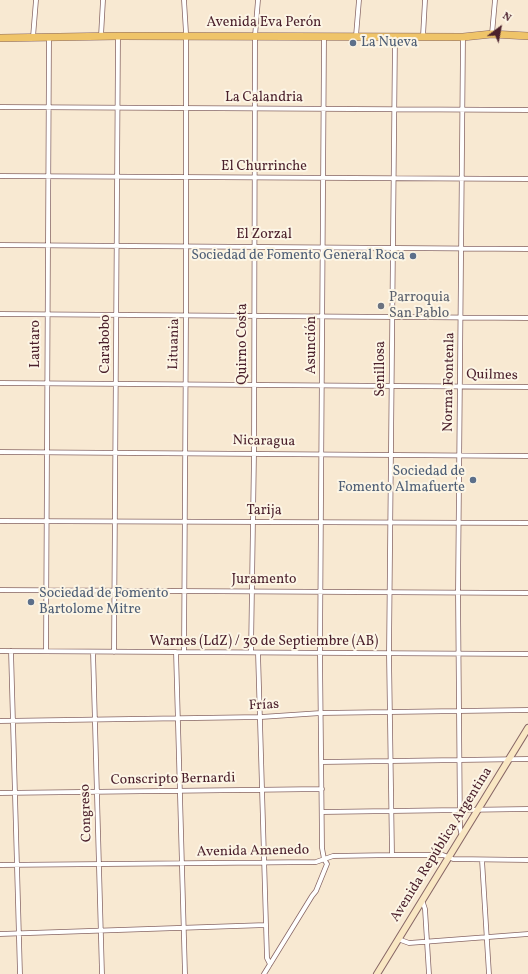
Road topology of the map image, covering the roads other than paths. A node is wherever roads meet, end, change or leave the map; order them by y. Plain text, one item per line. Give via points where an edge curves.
1 (36, 0) edge
2 (103, 0) edge
3 (184, 0) edge
4 (258, 0) edge
5 (359, 0) edge
6 (425, 0) edge
7 (495, 0) edge
8 (492, 34) junction
9 (101, 36) junction
10 (118, 36) junction
11 (186, 36) junction
12 (255, 36) junction
13 (356, 36) junction
14 (395, 36) junction
15 (423, 36) junction
16 (528, 36) edge
17 (33, 37) junction
18 (49, 37) junction
19 (324, 37) junction
20 (463, 37) junction
21 (0, 38) edge
22 (48, 106) junction
23 (0, 107) edge
24 (117, 108) junction
25 (186, 108) junction
26 (255, 109) junction
27 (324, 109) junction
28 (394, 109) junction
29 (463, 109) junction
30 (528, 110) edge
31 (0, 176) edge
32 (48, 176) junction
33 (117, 176) junction
34 (186, 177) junction
35 (255, 177) junction
36 (323, 178) junction
37 (393, 178) junction
38 (462, 179) junction
39 (528, 179) edge
40 (0, 245) edge
41 (48, 246) junction
42 (116, 246) junction
43 (186, 246) junction
44 (255, 246) junction
45 (323, 247) junction
46 (393, 247) junction
47 (462, 248) junction
48 (528, 249) edge
49 (0, 314) edge
50 (48, 314) junction
51 (116, 315) junction
52 (186, 315) junction
53 (254, 316) junction
54 (323, 316) junction
55 (392, 316) junction
56 (461, 317) junction
57 (528, 318) edge
58 (0, 383) edge
59 (47, 383) junction
60 (186, 383) junction
61 (117, 384) junction
62 (254, 384) junction
63 (322, 385) junction
64 (392, 386) junction
65 (461, 386) junction
66 (528, 387) edge
67 (0, 452) edge
68 (46, 452) junction
69 (116, 452) junction
70 (185, 453) junction
71 (254, 453) junction
72 (322, 454) junction
73 (391, 454) junction
74 (460, 455) junction
75 (528, 456) edge
76 (0, 521) edge
77 (46, 521) junction
78 (115, 522) junction
79 (184, 522) junction
80 (252, 522) junction
81 (322, 522) junction
82 (390, 523) junction
83 (528, 523) edge
84 (458, 524) junction
85 (0, 590) edge
86 (46, 590) junction
87 (114, 590) junction
88 (184, 590) junction
89 (252, 591) junction
90 (321, 591) junction
91 (390, 592) junction
92 (458, 592) junction
93 (528, 592) edge
94 (0, 651) edge
95 (11, 651) junction
96 (46, 651) junction
97 (93, 652) junction
98 (114, 652) junction
99 (176, 652) junction
100 (184, 652) junction
101 (251, 652) junction
102 (258, 652) junction
103 (320, 653) junction
104 (389, 654) junction
105 (458, 654) junction
106 (528, 654) edge
107 (528, 710) edge
108 (458, 711) junction
109 (390, 712) junction
110 (321, 713) junction
111 (178, 718) junction
112 (261, 718) junction
113 (95, 720) junction
114 (0, 721) edge
115 (12, 721) junction
116 (528, 728) edge
117 (509, 759) junction
118 (528, 759) edge
119 (459, 760) junction
120 (391, 761) junction
121 (322, 762) junction
122 (322, 788) junction
123 (180, 790) junction
124 (263, 790) junction
125 (97, 792) junction
126 (0, 793) edge
127 (14, 793) junction
128 (528, 809) edge
129 (460, 810) junction
130 (479, 810) junction
131 (391, 811) junction
132 (322, 812) junction
133 (462, 836) junction
134 (392, 855) junction
135 (449, 857) junction
136 (324, 859) junction
137 (482, 860) junction
138 (528, 860) edge
139 (264, 862) junction
140 (182, 863) junction
141 (99, 864) junction
142 (0, 865) edge
143 (17, 865) junction
144 (422, 900) junction
145 (266, 925) junction
146 (183, 929) junction
147 (101, 931) junction
148 (0, 934) edge
149 (18, 934) junction
150 (528, 934) edge
151 (486, 937) junction
152 (398, 939) junction
153 (427, 941) junction
154 (270, 964) junction
155 (20, 974) edge
156 (102, 974) edge
157 (186, 974) edge
158 (264, 974) edge
159 (377, 974) edge
160 (429, 974) edge
161 (488, 974) edge

1 - 17 street
2 - 9 street
3 - 11 street, Lituania
4 - 12 street, Quirno Costa
5 - 13 street
6 - 15 street
7 - 8 street
8 - 16 main road, Avenida Eva Perón
8 - 20 main road, Avenida Eva Perón
9 - 10 main road, Avenida Eva Perón
9 - 18 main road, Avenida Eva Perón
10 - 11 main road, Avenida Eva Perón
10 - 24 street, Carabobo
11 - 12 main road, Avenida Eva Perón
11 - 25 street, Lituania
12 - 19 main road, Avenida Eva Perón
12 - 26 street, Quirno Costa
13 - 14 main road, Avenida Eva Perón
13 - 19 main road, Avenida Eva Perón
14 - 15 main road, Avenida Eva Perón
14 - 28 street, Senillosa
15 - 20 main road, Avenida Eva Perón
17 - 18 main road, Avenida Eva Perón
17 - 21 main road, Avenida Eva Perón
18 - 22 street, Lautaro
19 - 27 street, Asunción
20 - 29 street, Norma Fontenla
22 - 23 street, La Calandria
22 - 24 street, La Calandria
22 - 32 street, Lautaro
24 - 25 street, La Calandria
24 - 33 street, Carabobo
25 - 26 street, La Calandria
25 - 34 street, Lituania
26 - 27 street, La Calandria
26 - 35 street, Quirno Costa
27 - 28 street, La Calandria
27 - 36 street, Asunción
28 - 29 street, La Calandria
28 - 37 street, Senillosa
29 - 30 street, La Calandria
29 - 38 street, Norma Fontenla
31 - 32 street, El Churrinche
32 - 33 street, El Churrinche
32 - 41 street, Lautaro
33 - 34 street, El Churrinche
33 - 42 street, Carabobo
34 - 35 street, El Churrinche
34 - 43 street, Lituania
35 - 36 street, El Churrinche
35 - 44 street, Quirno Costa
36 - 37 street, El Churrinche
36 - 45 street, Asunción
37 - 38 street, El Churrinche
37 - 46 street, Senillosa
38 - 39 street, El Churrinche
38 - 47 street, Norma Fontenla
40 - 41 street, El Zorzal
41 - 42 street, El Zorzal
41 - 50 street, Lautaro
42 - 43 street, El Zorzal
42 - 51 street, Carabobo
43 - 44 street, El Zorzal
43 - 52 street, Lituania
44 - 45 street, El Zorzal
44 - 53 street, Quirno Costa
45 - 46 street, El Zorzal
45 - 54 street, Asunción
46 - 47 street, El Zorzal
46 - 55 street, Senillosa
47 - 48 street, El Zorzal
47 - 56 street, Norma Fontenla
49 - 50 street
50 - 51 street
50 - 59 street, Lautaro
51 - 52 street
51 - 61 street, Carabobo
52 - 53 street
52 - 60 street, Lituania
53 - 54 street
53 - 62 street, Quirno Costa
54 - 55 street
54 - 63 street, Asunción
55 - 56 street
55 - 64 street, Senillosa
56 - 57 street
56 - 65 street, Norma Fontenla
58 - 59 street, Quilmes
59 - 61 street, Quilmes
59 - 68 street, Lautaro
60 - 61 street, Quilmes
60 - 62 street, Quilmes
60 - 70 street, Lituania
61 - 69 street, Carabobo
62 - 63 street, Quilmes
62 - 71 street, Quirno Costa
63 - 64 street, Quilmes
63 - 72 street, Asunción
64 - 65 street, Quilmes
64 - 73 street, Senillosa
65 - 66 street, Quilmes
65 - 74 street, Norma Fontenla
67 - 68 street, Nicaragua
68 - 69 street, Nicaragua
68 - 77 street, Lautaro
69 - 70 street, Nicaragua
69 - 78 street, Carabobo
70 - 71 street, Nicaragua
70 - 79 street, Lituania
71 - 72 street, Nicaragua
71 - 80 street, Quirno Costa
72 - 73 street, Nicaragua
72 - 81 street, Asunción
73 - 74 street, Nicaragua
73 - 82 street, Senillosa
74 - 75 street, Nicaragua
74 - 84 street, Norma Fontenla
76 - 77 street, Tarija
77 - 78 street, Tarija
77 - 86 street, Lautaro
78 - 79 street, Tarija
78 - 87 street, Carabobo
79 - 80 street, Tarija
79 - 88 street, Lituania
80 - 81 street, Tarija
80 - 89 street, Quirno Costa
81 - 82 street, Tarija
81 - 90 street, Asunción
82 - 84 street, Tarija
82 - 91 street, Senillosa
83 - 84 street, Tarija
84 - 92 street, Norma Fontenla
85 - 86 street, Juramento
86 - 87 street, Juramento
86 - 96 street, Lautaro
87 - 88 street, Juramento
87 - 98 street, Carabobo
88 - 89 street, Juramento
88 - 100 street, Lituania
89 - 90 street, Juramento
89 - 101 street, Quirno Costa
90 - 91 street, Juramento
90 - 103 street, Asunción
91 - 92 street, Juramento
91 - 104 street, Senillosa
92 - 93 street, Juramento
92 - 105 street, Norma Fontenla
94 - 95 street, Warnes (LdZ) / 30 de Septiembre (AB)
95 - 96 street, Warnes (LdZ) / 30 de Septiembre (AB)
95 - 115 street
96 - 97 street, Warnes (LdZ) / 30 de Septiembre (AB)
97 - 98 street, Warnes (LdZ) / 30 de Septiembre (AB)
97 - 113 street, Congreso
98 - 99 street, Warnes (LdZ) / 30 de Septiembre (AB)
99 - 100 street, Warnes (LdZ) / 30 de Septiembre (AB)
99 - 111 street
100 - 101 street, Warnes (LdZ) / 30 de Septiembre (AB)
101 - 102 street, Warnes (LdZ) / 30 de Septiembre (AB)
102 - 103 street, Warnes (LdZ) / 30 de Septiembre (AB)
102 - 112 street
103 - 104 street, Warnes (LdZ) / 30 de Septiembre (AB)
103 - 110 street, Asunción
104 - 105 street, Warnes (LdZ) / 30 de Septiembre (AB)
104 - 109 street, Senillosa
105 - 106 street, Warnes (LdZ) / 30 de Septiembre (AB)
105 - 108 street, Norma Fontenla
107 - 108 street, Frías
108 - 109 street, Frías
108 - 119 street, Norma Fontenla
109 - 110 street, Frías
109 - 120 street, Senillosa
110 - 112 street, Frías
110 - 121 street, Asunción
111 - 112 street, Frías
111 - 113 street, Frías
111 - 123 street
112 - 124 street
113 - 115 street, Frías
113 - 125 street, Congreso
114 - 115 street, Frías
115 - 127 street
116 - 117 main road, Avenida República Argentina
117 - 118 street
117 - 119 street
117 - 130 main road, Avenida República Argentina
119 - 120 street
119 - 129 street, Norma Fontenla
120 - 121 street
120 - 131 street, Senillosa
121 - 122 street, Asunción
122 - 124 street, Conscripto Bernardi
122 - 132 street, Asunción
123 - 124 street, Conscripto Bernardi
123 - 125 street, Conscripto Bernardi
123 - 140 street
124 - 139 street
125 - 127 street, Conscripto Bernardi
125 - 141 street, Congreso
126 - 127 street, Conscripto Bernardi
127 - 143 street
128 - 130 street
129 - 130 street
129 - 131 street
129 - 133 street, Norma Fontenla
130 - 133 main road, Avenida República Argentina
131 - 132 street
131 - 134 street, Senillosa
132 - 136 street, Asunción
133 - 135 main road, Avenida República Argentina
134 - 135 street, Avenida Amenedo
134 - 136 street, Avenida Amenedo via 333,856
135 - 137 street, Avenida Amenedo
135 - 144 main road, Avenida República Argentina
136 - 139 street, Avenida Amenedo via 316,862
136 - 154 street, Asunción via 327,864 318,889
137 - 138 street, Avenida Amenedo
137 - 151 street
139 - 140 street, Avenida Amenedo
139 - 145 street
140 - 141 street, Avenida Amenedo
140 - 146 street
141 - 143 street, Avenida Amenedo
141 - 147 street, Congreso
142 - 143 street, Avenida Amenedo
143 - 149 street
144 - 152 main road, Avenida República Argentina
144 - 153 street
145 - 146 street
145 - 154 street via 267,958
146 - 147 street
146 - 157 street
147 - 149 street
147 - 156 street, Congreso
148 - 149 street
149 - 155 street
150 - 151 street
151 - 153 street
151 - 161 street
152 - 153 street via 410,943
152 - 159 main road, Avenida República Argentina
153 - 160 street
154 - 158 street

